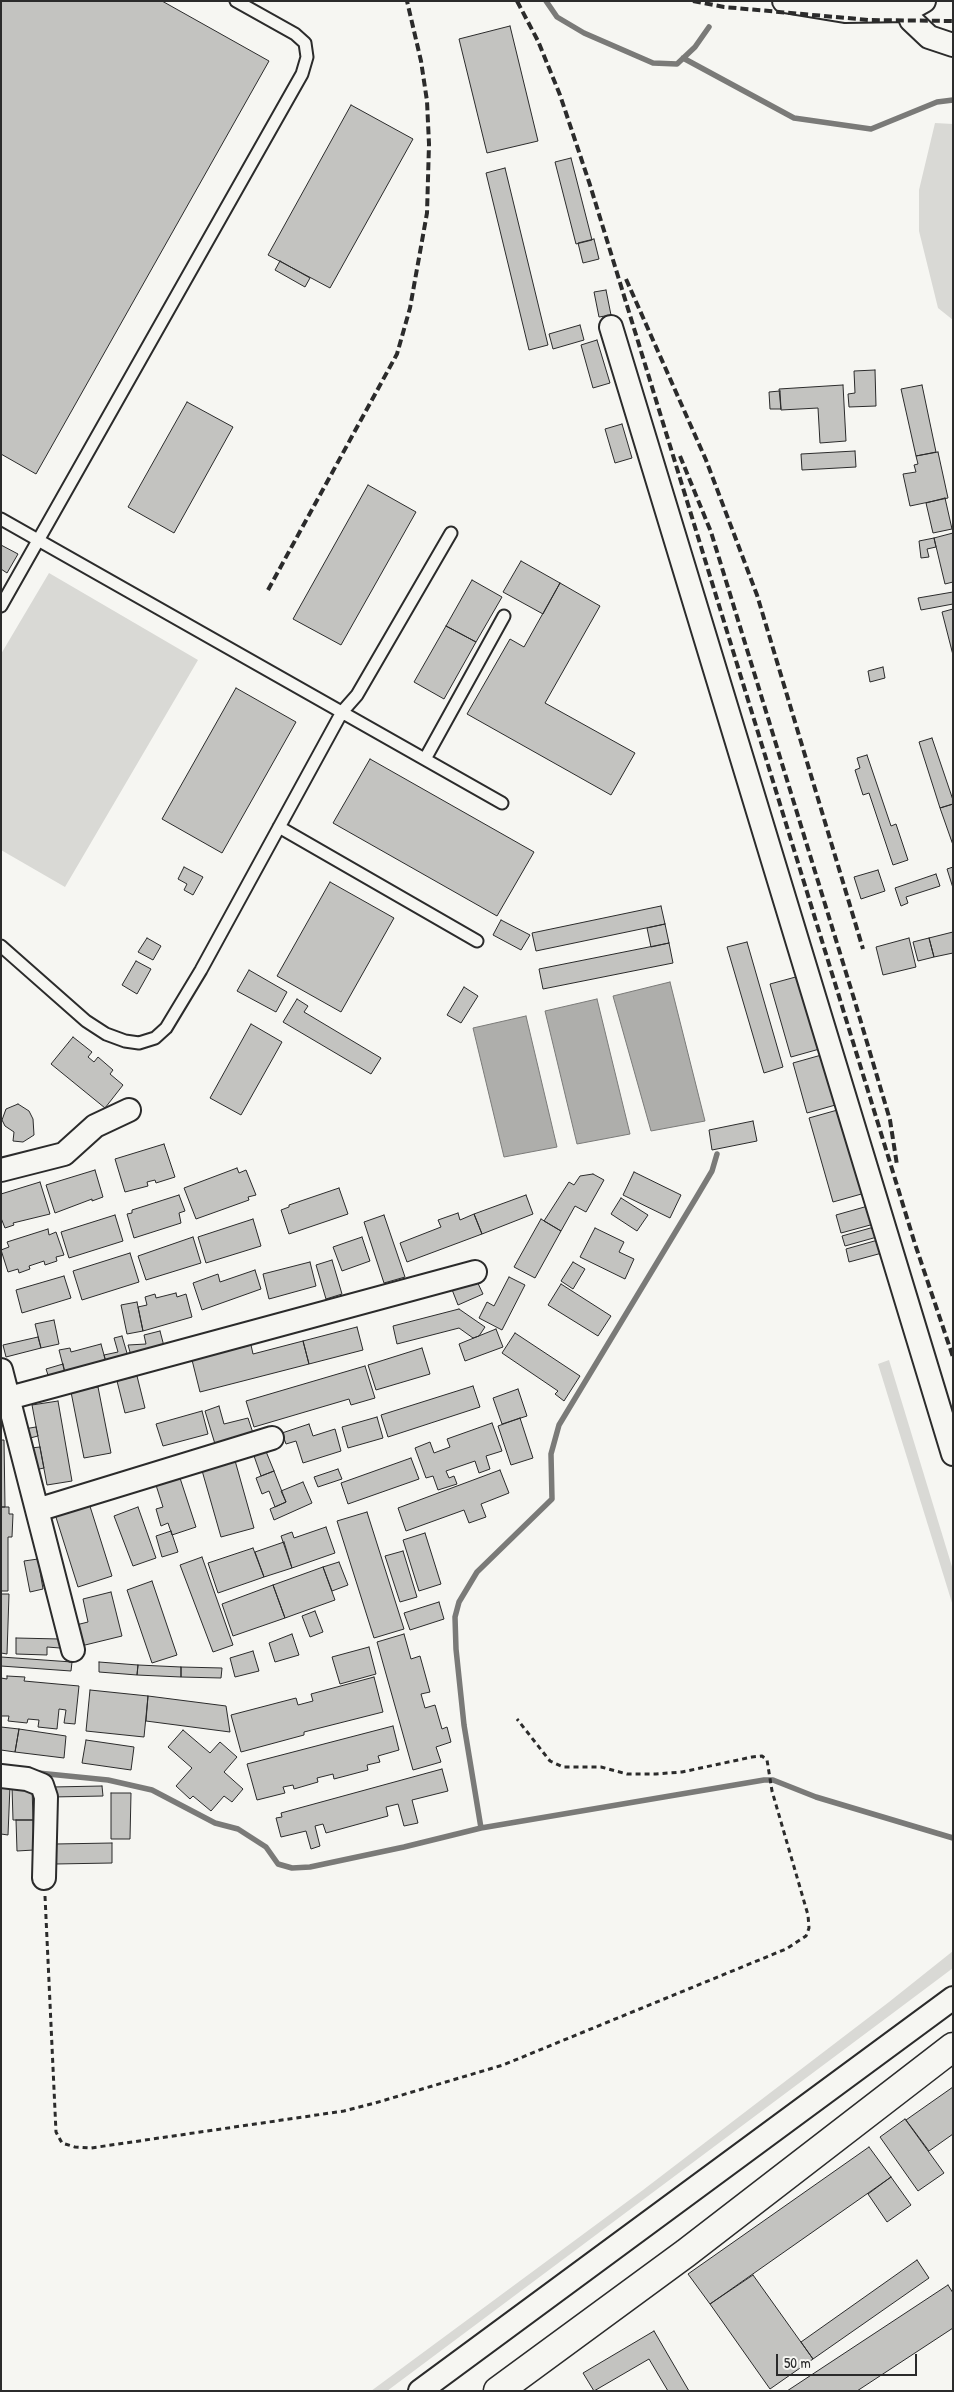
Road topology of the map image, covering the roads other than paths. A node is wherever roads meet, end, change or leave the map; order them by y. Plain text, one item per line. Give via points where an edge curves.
1 (236, 1) edge
2 (784, 1) edge
3 (903, 6) edge
4 (953, 44) edge
5 (611, 327) dead end
6 (1, 518) edge
7 (451, 533) dead end
8 (40, 540) junction
9 (1, 606) edge
10 (504, 616) dead end
11 (342, 712) junction
12 (425, 759) junction
13 (502, 803) dead end
14 (279, 827) junction
15 (477, 941) dead end
16 (1, 946) edge
17 (129, 1110) dead end
18 (1, 1170) edge
19 (475, 1272) dead end
20 (1, 1370) edge
21 (9, 1398) junction
22 (272, 1438) dead end
23 (953, 1454) edge
24 (37, 1510) junction
25 (73, 1650) dead end
26 (1, 1776) edge
27 (44, 1878) road end
28 (953, 1998) edge
29 (953, 2047) edge
30 (420, 2391) edge
31 (498, 2391) edge

1 - 8 lane via 305,43 307,57 302,74
2 - 3 street via 845,11
3 - 4 street via 911,20 929,37
5 - 23 street
6 - 8 lane
7 - 11 lane via 357,696
8 - 9 lane
8 - 11 lane
10 - 12 lane
11 - 12 lane
11 - 14 lane
12 - 13 lane
14 - 15 lane
14 - 16 lane via 166,1028 154,1038 139,1043 106,1034 86,1021
17 - 18 street via 95,1126 64,1154
19 - 21 street
20 - 21 street
21 - 24 street
22 - 24 street
24 - 25 street
26 - 27 street via 42,1784 46,1797
28 - 30 street
29 - 31 street via 686,2253

